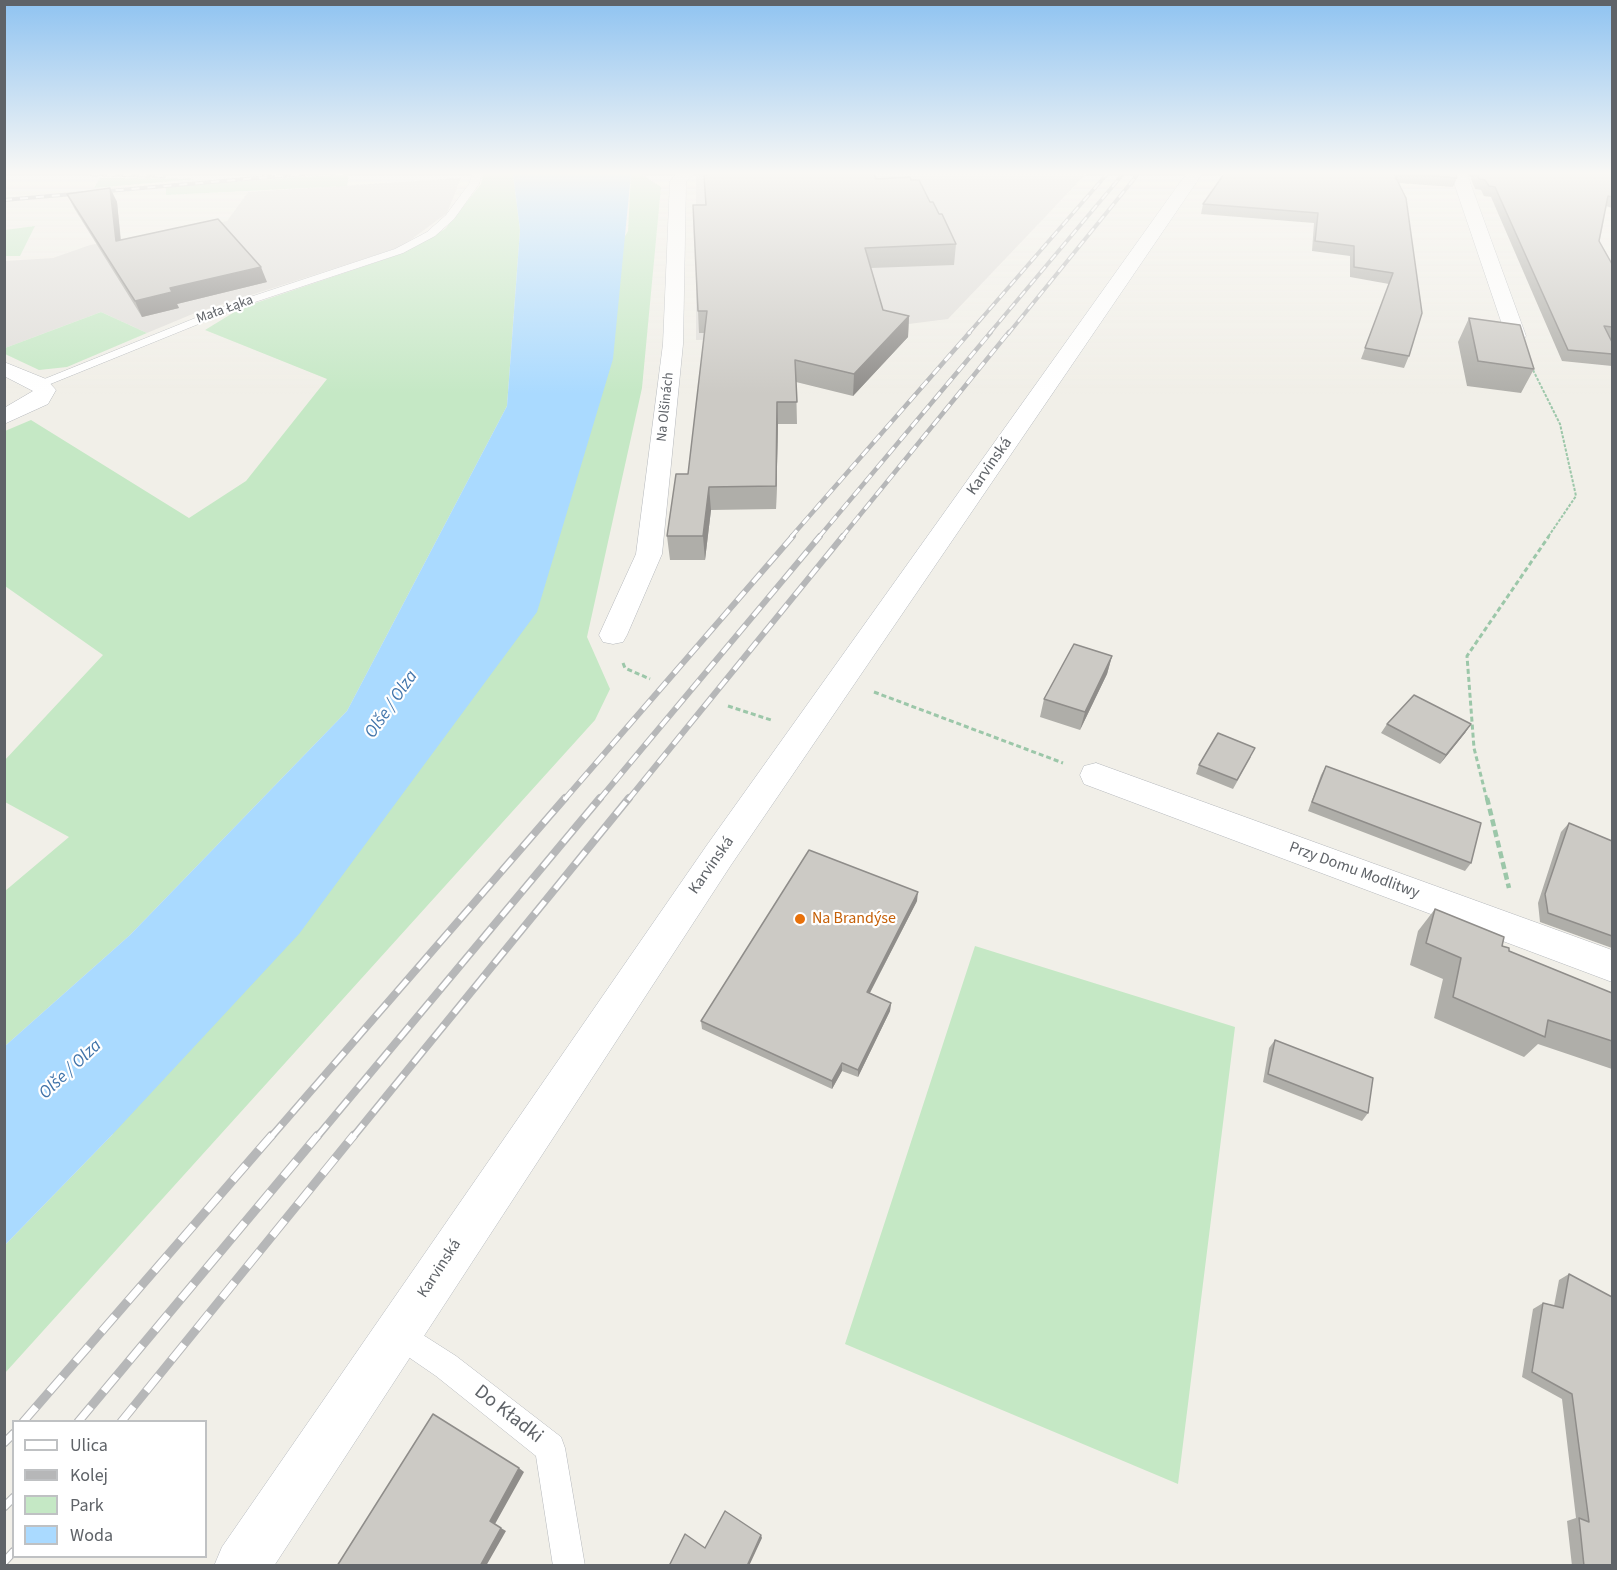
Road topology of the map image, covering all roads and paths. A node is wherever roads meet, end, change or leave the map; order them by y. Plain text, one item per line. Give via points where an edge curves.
1 (407, 247) edge
2 (676, 247) edge
3 (1143, 247) edge
4 (1484, 247) edge
5 (1515, 336) joint
6 (4, 368) edge
7 (38, 384) junction
8 (4, 417) edge
9 (613, 635) dead end
10 (842, 680) junction
11 (1096, 775) joint
12 (1520, 932) junction
13 (1612, 966) edge
14 (398, 1334) junction
15 (241, 1566) edge
16 (569, 1566) edge

1 - 7 lane, Mała Łąka via 239,304
2 - 9 street, Na Olšinách via 673,344 649,554
3 - 10 street, Karvinská
4 - 5 street
5 - 12 path via 1560,424 1576,496 1467,656 1474,748
6 - 7 street
7 - 8 street via 45,390 40,399
10 - 11 path
10 - 14 street, Karvinská via 553,1098
11 - 12 street, Przy Domu Modlitwy
12 - 13 street, Przy Domu Modlitwy
14 - 15 street, Karvinská
14 - 16 lane, Do Kładki via 446,1366 550,1448

